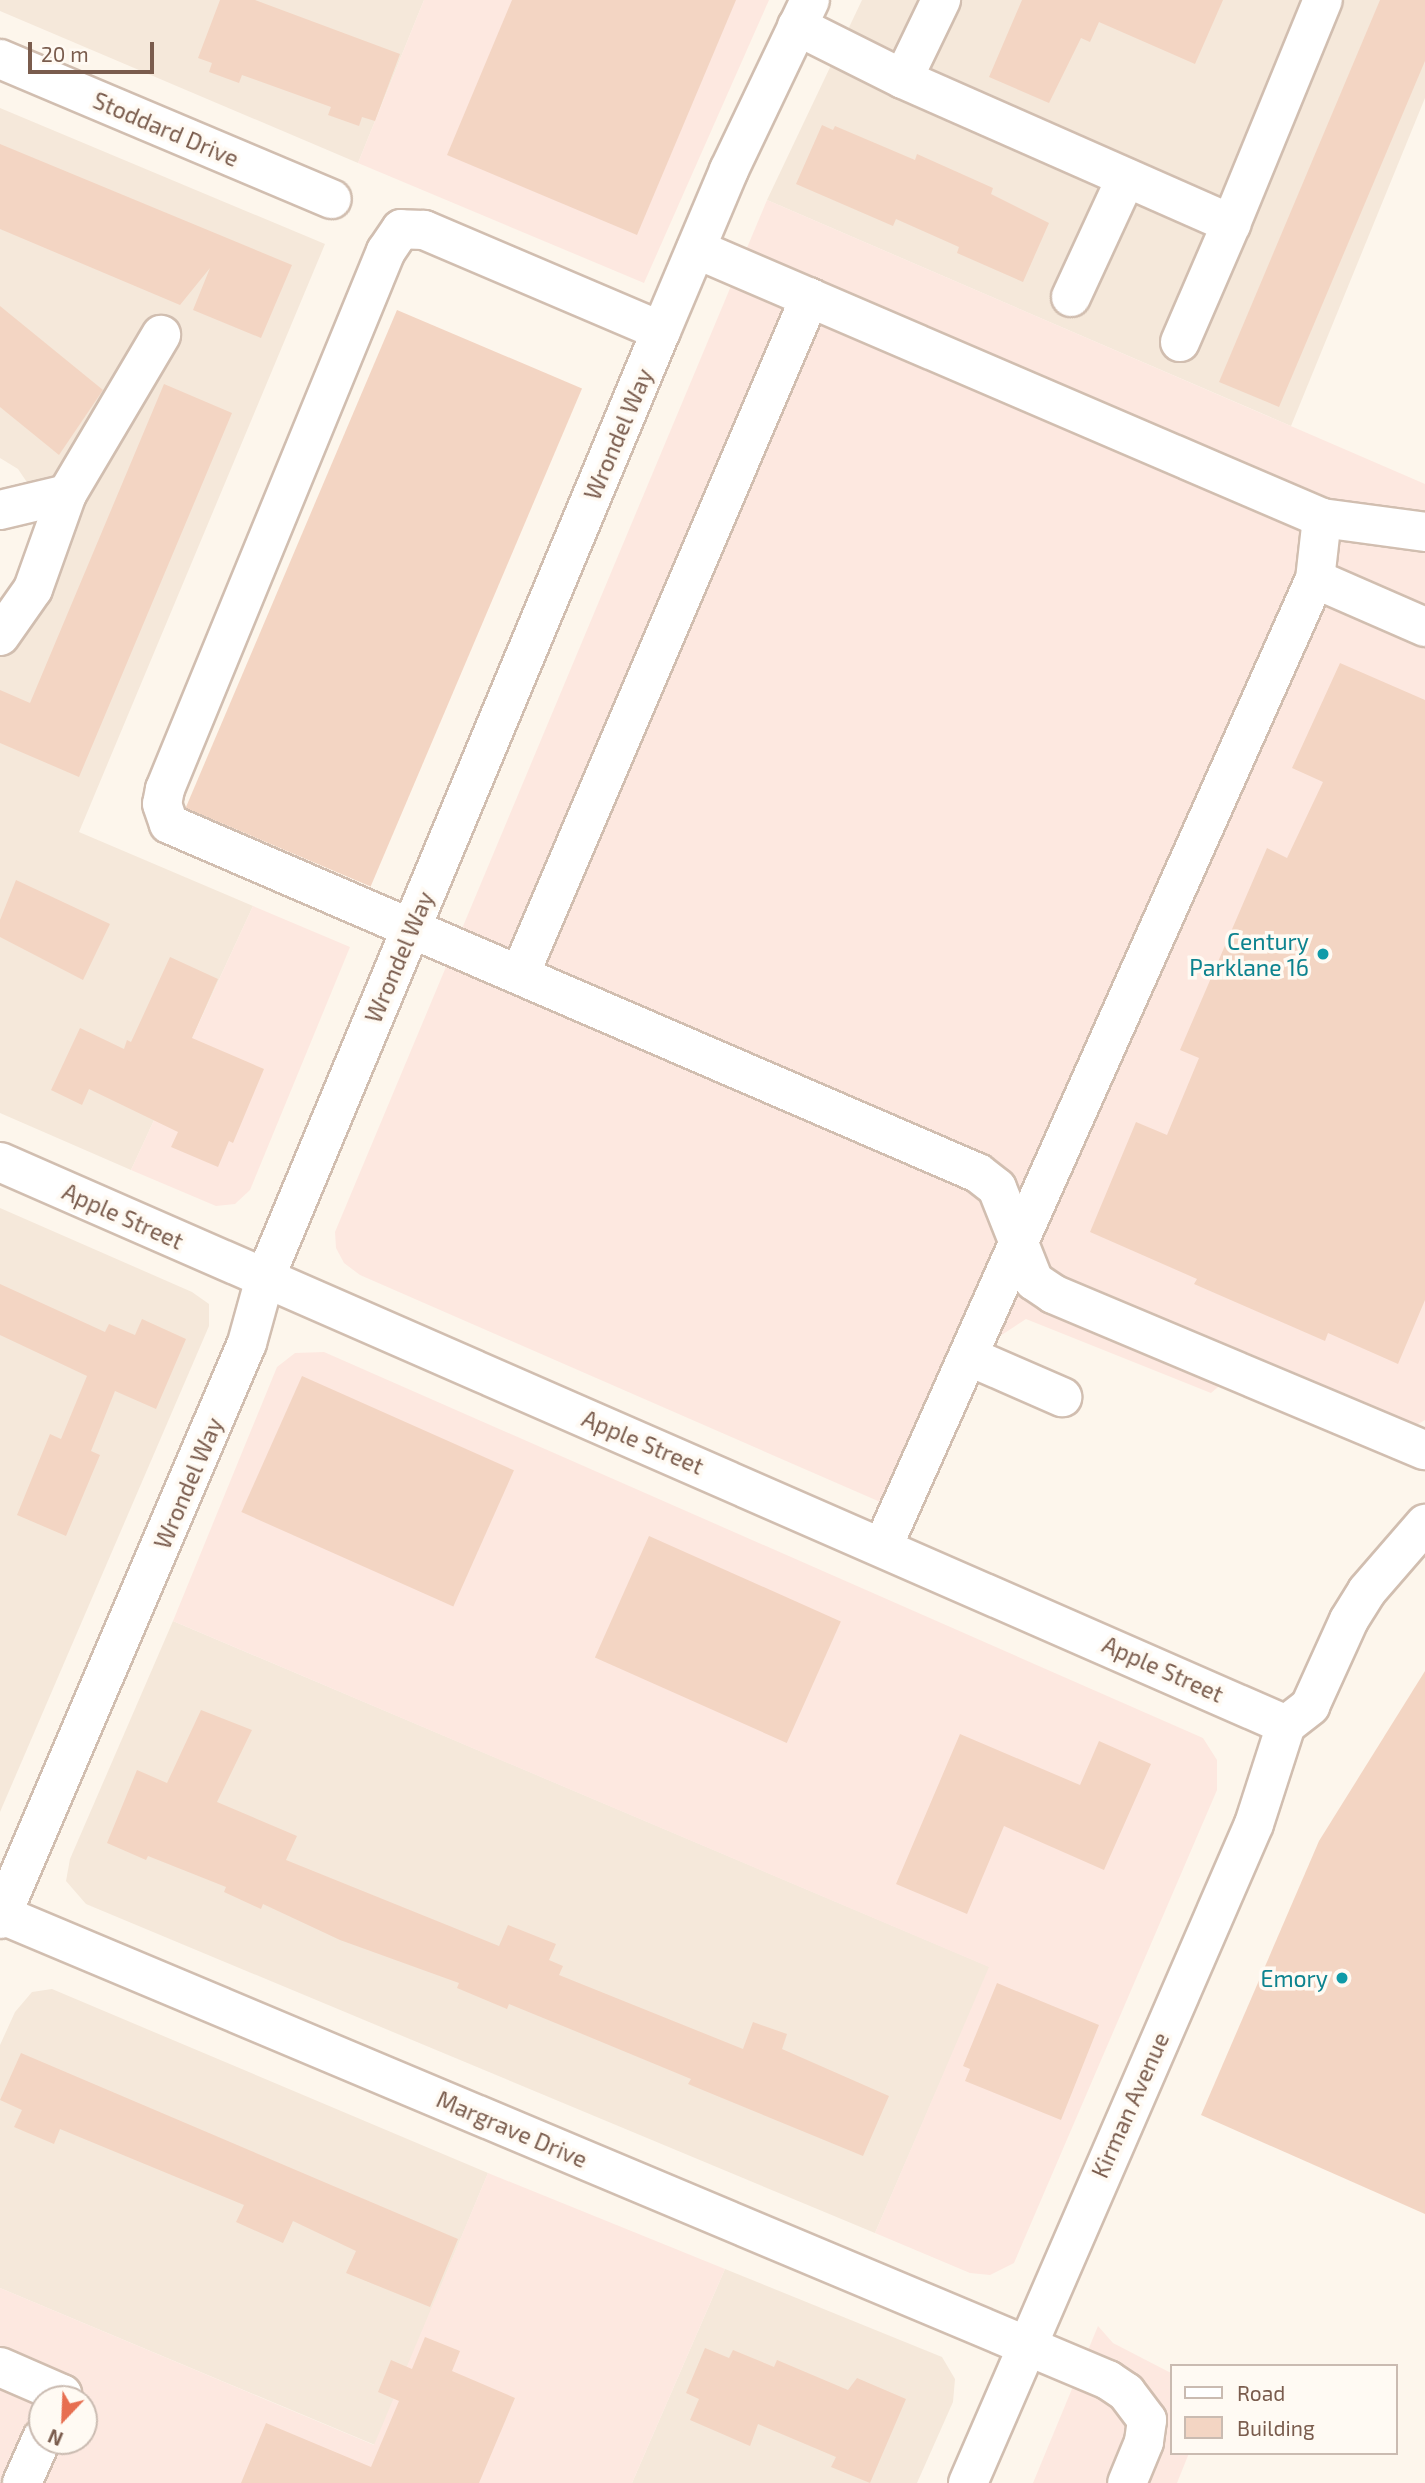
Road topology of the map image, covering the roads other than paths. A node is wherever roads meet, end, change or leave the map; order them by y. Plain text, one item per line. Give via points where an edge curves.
1 (941, 0) edge
2 (1323, 0) edge
3 (804, 13) edge
4 (0, 59) edge
5 (903, 79) junction
6 (1126, 178) junction
7 (332, 199) dead end
8 (1230, 224) junction
9 (696, 249) junction
10 (810, 297) junction
11 (1070, 297) dead end
12 (661, 331) junction
13 (162, 335) dead end
14 (1180, 342) dead end
15 (67, 494) junction
16 (0, 510) edge
17 (1322, 519) junction
18 (1425, 532) edge
19 (1315, 579) junction
20 (1425, 627) edge
21 (0, 636) edge
22 (410, 930) junction
23 (520, 974) junction
24 (0, 1162) edge
25 (1018, 1245) junction
26 (265, 1278) junction
27 (968, 1356) junction
28 (1062, 1397) dead end
29 (1425, 1450) edge
30 (1425, 1524) edge
31 (883, 1546) junction
32 (1286, 1725) junction
33 (1, 1916) edge
34 (1024, 2345) junction
35 (0, 2367) edge
36 (38, 2385) edge
37 (34, 2455) edge
38 (22, 2483) edge
39 (968, 2483) edge
40 (1127, 2483) edge

1 - 5 street
2 - 8 street
3 - 5 street
3 - 9 street, Wrondel Way
4 - 7 street, Stoddard Drive
5 - 6 street
6 - 8 street
6 - 11 street
8 - 14 street
9 - 10 street
9 - 12 street, Wrondel Way
10 - 17 street
10 - 23 street
12 - 22 street, Wrondel Way
12 - 22 street via 424,230 401,229 386,251 162,804 169,824
13 - 15 street
15 - 16 street
15 - 21 street via 33,589
17 - 18 street
17 - 19 street
19 - 20 street
19 - 25 street
22 - 23 street
22 - 26 street, Wrondel Way
23 - 25 street via 978,1173 997,1188
24 - 26 street, Apple Street
25 - 27 street
25 - 29 street via 1034,1281 1053,1294
26 - 31 street, Apple Street
26 - 33 street, Wrondel Way via 247,1343
27 - 28 street
27 - 31 street
30 - 32 street via 1367,1591 1349,1619 1310,1706
31 - 32 street, Apple Street
32 - 34 street, Kirman Avenue via 1254,1824
33 - 34 street, Margrave Drive
34 - 39 street, Kirman Avenue
34 - 40 street, Margrave Drive via 1108,2380 1139,2406 1147,2420 1144,2442
35 - 36 street
37 - 38 street

